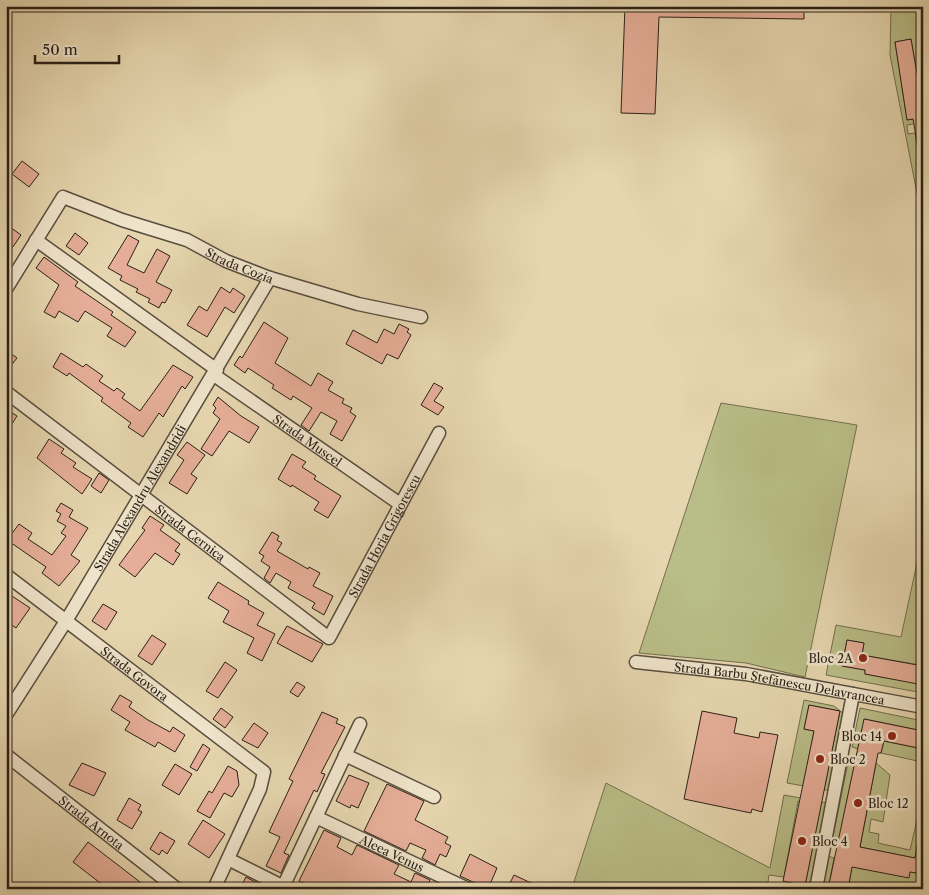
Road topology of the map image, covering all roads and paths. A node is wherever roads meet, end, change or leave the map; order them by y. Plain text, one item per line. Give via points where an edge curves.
1 (36, 240) junction
2 (10, 272) edge
3 (270, 278) junction
4 (6, 289) edge
5 (421, 317) dead end
6 (216, 372) junction
7 (6, 392) edge
8 (439, 433) dead end
9 (141, 494) junction
10 (400, 504) junction
11 (6, 575) edge
12 (66, 621) junction
13 (329, 638) joint
14 (636, 662) dead end
15 (853, 694) junction
16 (923, 707) edge
17 (6, 715) edge
18 (360, 724) dead end
19 (345, 754) junction
20 (6, 756) edge
21 (434, 797) dead end
22 (316, 818) junction
23 (228, 859) junction
24 (285, 888) edge
25 (177, 889) edge
26 (214, 889) edge
27 (468, 889) edge
28 (816, 889) edge

1 - 2 street
1 - 3 street, Strada Cozia via 63,197 187,240 226,261
1 - 6 street, Strada Muscel
2 - 4 street
3 - 5 street, Strada Cozia via 358,304
3 - 6 street, Strada Alexandru Alexandridi
6 - 9 street, Strada Alexandru Alexandridi
6 - 10 street, Strada Muscel
7 - 9 street, Strada Cernica
8 - 10 street, Strada Horia Grigorescu
9 - 12 street, Strada Alexandru Alexandridi
9 - 13 street, Strada Cernica
10 - 13 street, Strada Horia Grigorescu
11 - 12 street, Strada Govora
12 - 17 street, Strada Alexandru Alexandridi
12 - 23 street, Strada Govora via 264,772 260,789
14 - 15 street, Strada Barbu Ștefănescu Delavrancea via 746,674
15 - 16 street, Strada Barbu Ștefănescu Delavrancea
15 - 28 street
18 - 19 street
19 - 21 street
19 - 22 street
20 - 25 street, Strada Arnota
22 - 24 street
22 - 27 street, Aleea Venus
23 - 24 street
23 - 26 street

